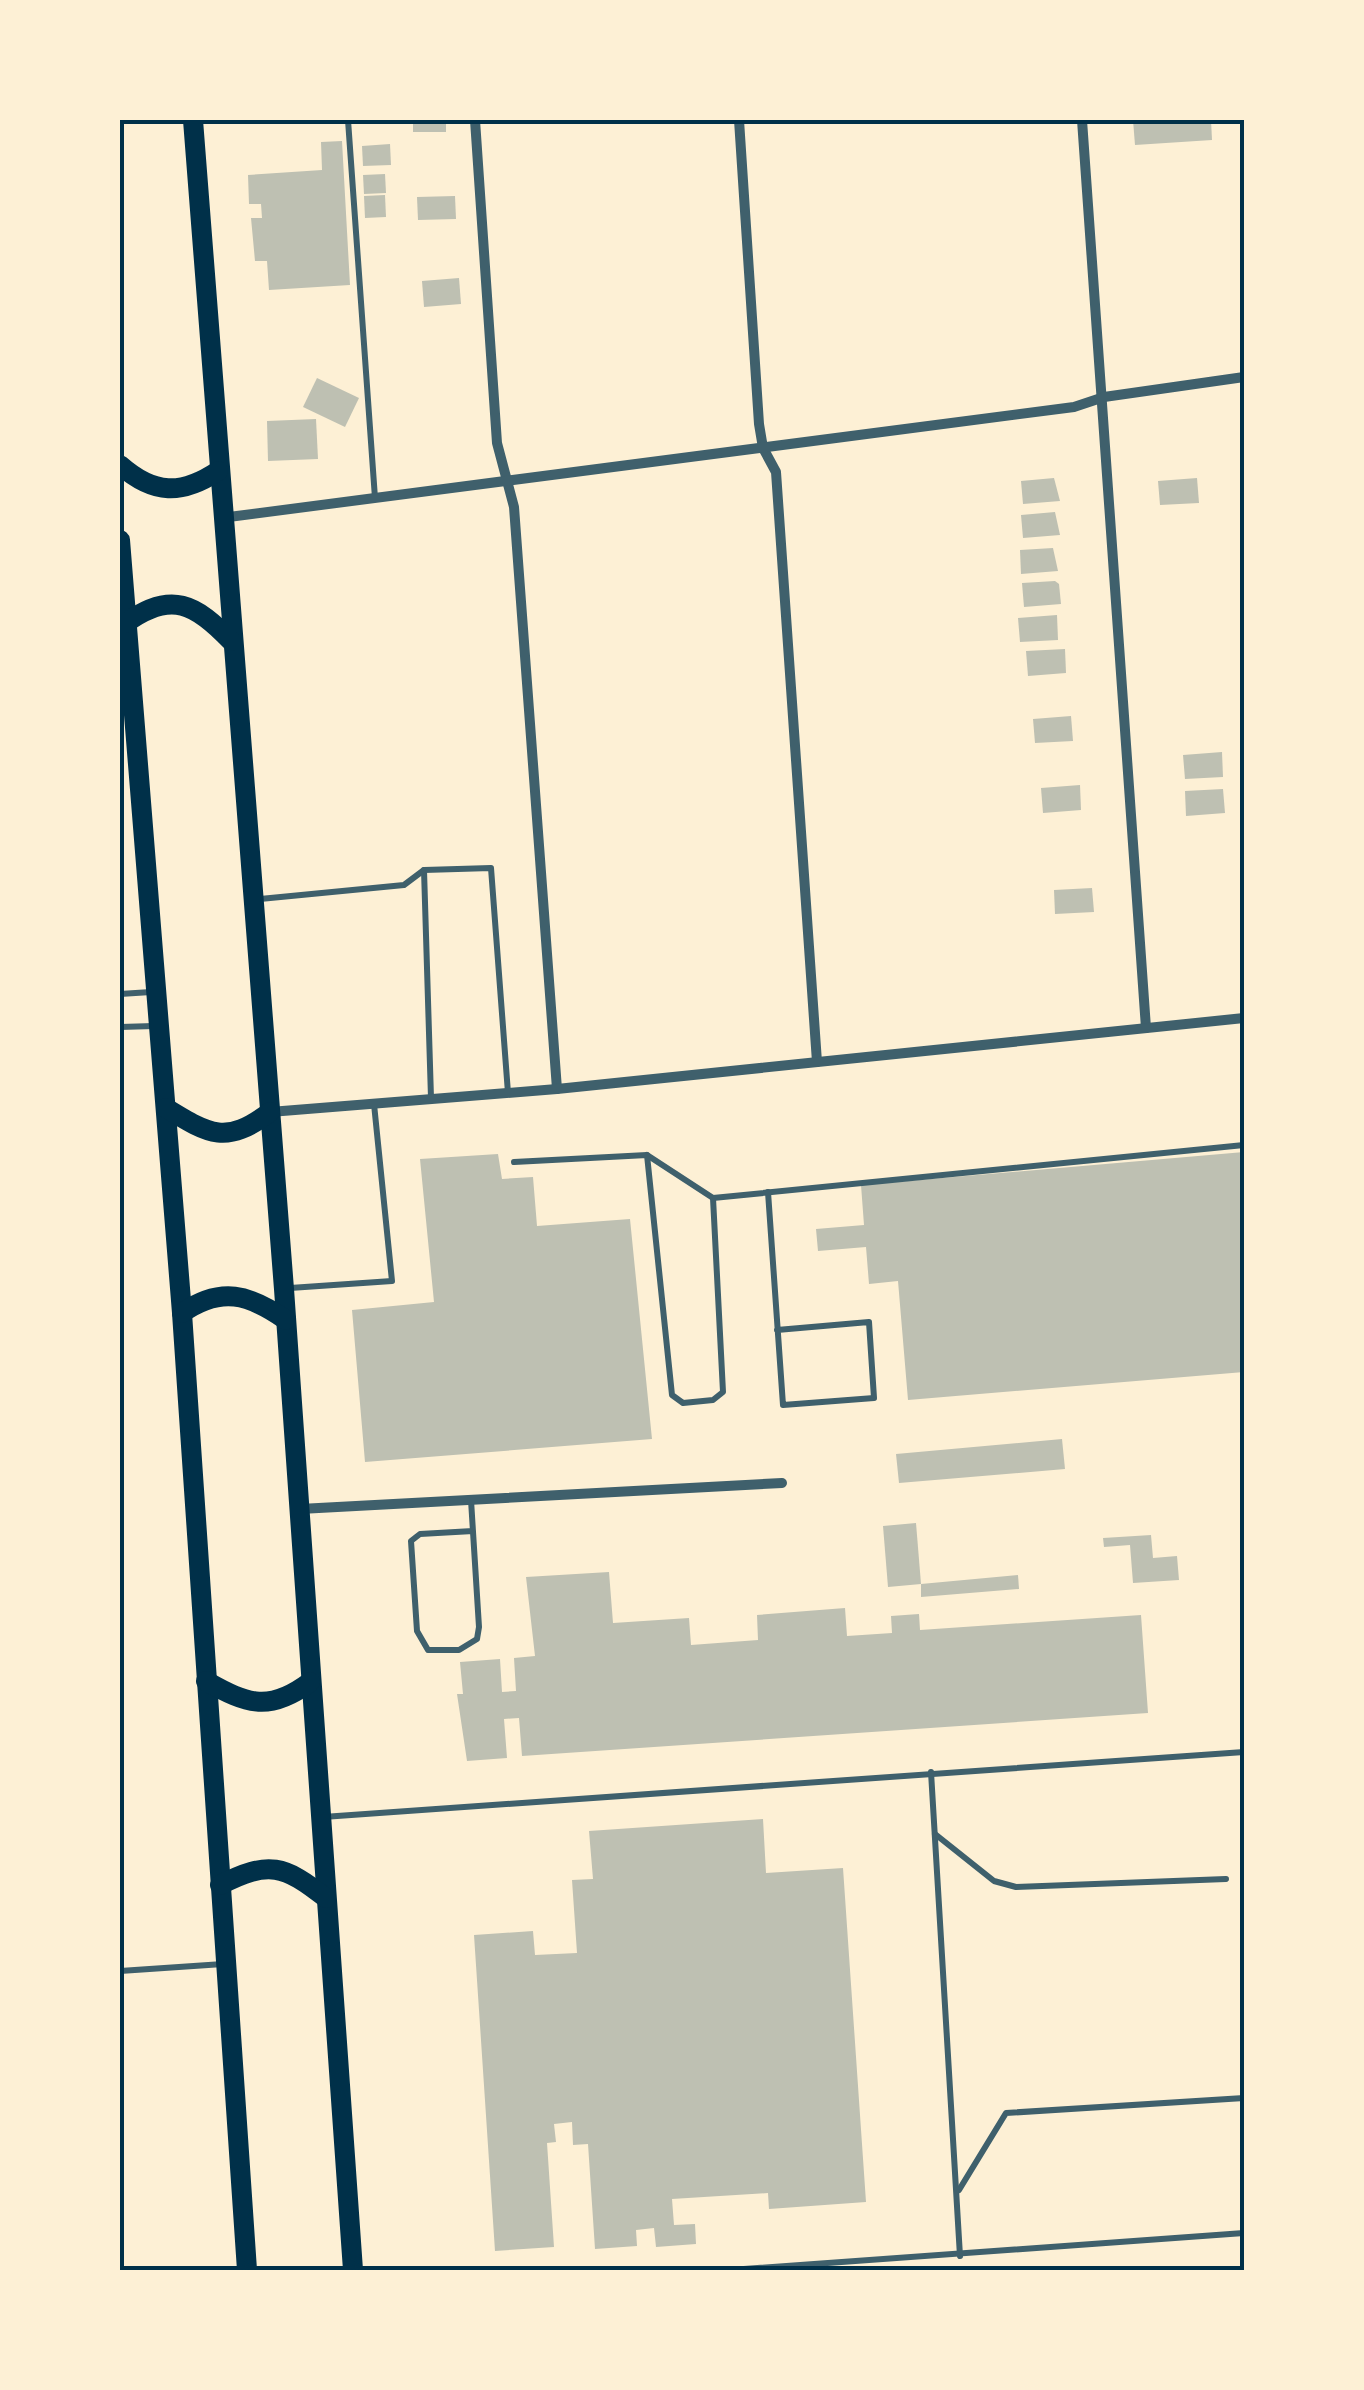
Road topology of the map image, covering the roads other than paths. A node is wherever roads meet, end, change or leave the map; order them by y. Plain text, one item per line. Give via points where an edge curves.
1 (193, 120) edge
2 (348, 120) edge
3 (475, 120) edge
4 (739, 120) edge
5 (1082, 120) edge
6 (1244, 377) edge
7 (1104, 397) junction
8 (763, 448) junction
9 (120, 465) edge
10 (218, 470) junction
11 (505, 482) junction
12 (375, 498) junction
13 (222, 518) junction
14 (120, 540) edge
15 (126, 623) junction
16 (231, 641) junction
17 (125, 680) edge
18 (424, 870) junction
19 (253, 900) junction
20 (157, 992) junction
21 (120, 994) edge
22 (1244, 1018) edge
23 (160, 1025) junction
24 (120, 1027) edge
25 (1146, 1028) junction
26 (817, 1062) junction
27 (557, 1089) junction
28 (508, 1093) junction
29 (431, 1098) junction
30 (374, 1104) junction
31 (166, 1108) junction
32 (270, 1112) junction
33 (1244, 1145) edge
34 (647, 1154) junction
35 (514, 1162) dead end
36 (768, 1192) junction
37 (712, 1198) junction
38 (284, 1289) junction
39 (182, 1313) junction
40 (286, 1320) junction
41 (777, 1330) junction
42 (782, 1483) dead end
43 (471, 1500) junction
44 (299, 1509) junction
45 (473, 1532) junction
46 (206, 1681) junction
47 (310, 1682) junction
48 (1244, 1752) edge
49 (931, 1772) junction
50 (320, 1817) junction
51 (934, 1834) junction
52 (1226, 1879) dead end
53 (220, 1885) junction
54 (326, 1898) junction
55 (225, 1964) junction
56 (120, 1972) edge
57 (1244, 2098) edge
58 (958, 2191) junction
59 (1244, 2233) edge
60 (960, 2256) junction
61 (247, 2270) edge
62 (353, 2270) edge
63 (730, 2270) edge

1 - 10 highway
2 - 12 lane
3 - 11 street
4 - 8 street
5 - 7 street
6 - 7 street
7 - 8 street via 1074,407
7 - 25 street
8 - 11 street
8 - 26 street via 776,472
9 - 10 highway via 146,485 176,491
10 - 13 highway
11 - 12 street
11 - 27 street via 514,508
12 - 13 street
13 - 16 highway
14 - 15 highway
15 - 16 highway via 153,606 181,605 210,618
15 - 17 highway
16 - 19 highway
17 - 20 highway
18 - 19 lane via 404,885
18 - 28 lane via 490,868
18 - 29 lane
19 - 32 highway
20 - 21 lane
20 - 23 highway
22 - 25 street
23 - 24 lane
23 - 31 highway
25 - 26 street
26 - 27 street
27 - 28 street
28 - 29 street
29 - 30 street
30 - 32 street
30 - 38 lane via 392,1281
31 - 32 highway via 227,1135
31 - 39 highway
32 - 38 highway
33 - 36 lane
34 - 35 lane
34 - 37 lane
34 - 37 lane via 672,1395 683,1403 713,1400 723,1392
36 - 37 lane
36 - 41 lane
38 - 40 highway
39 - 40 highway via 224,1294 250,1299
39 - 46 highway
40 - 44 highway
41 - 41 lane via 782,1406 874,1398 869,1322
42 - 43 street
43 - 44 street
43 - 45 lane
44 - 47 highway
45 - 45 lane via 477,1639 459,1650 428,1650 417,1631 411,1542 420,1534
46 - 47 highway via 255,1705 280,1702
46 - 53 highway
47 - 50 highway
48 - 49 lane
49 - 50 lane
49 - 51 lane
50 - 54 highway
51 - 52 lane via 994,1881 1016,1887
51 - 58 lane
53 - 54 highway via 270,1868 297,1876
53 - 55 highway
54 - 62 highway
55 - 56 lane
55 - 61 highway
57 - 58 lane via 1006,2112
58 - 60 lane
59 - 60 lane
60 - 63 lane

